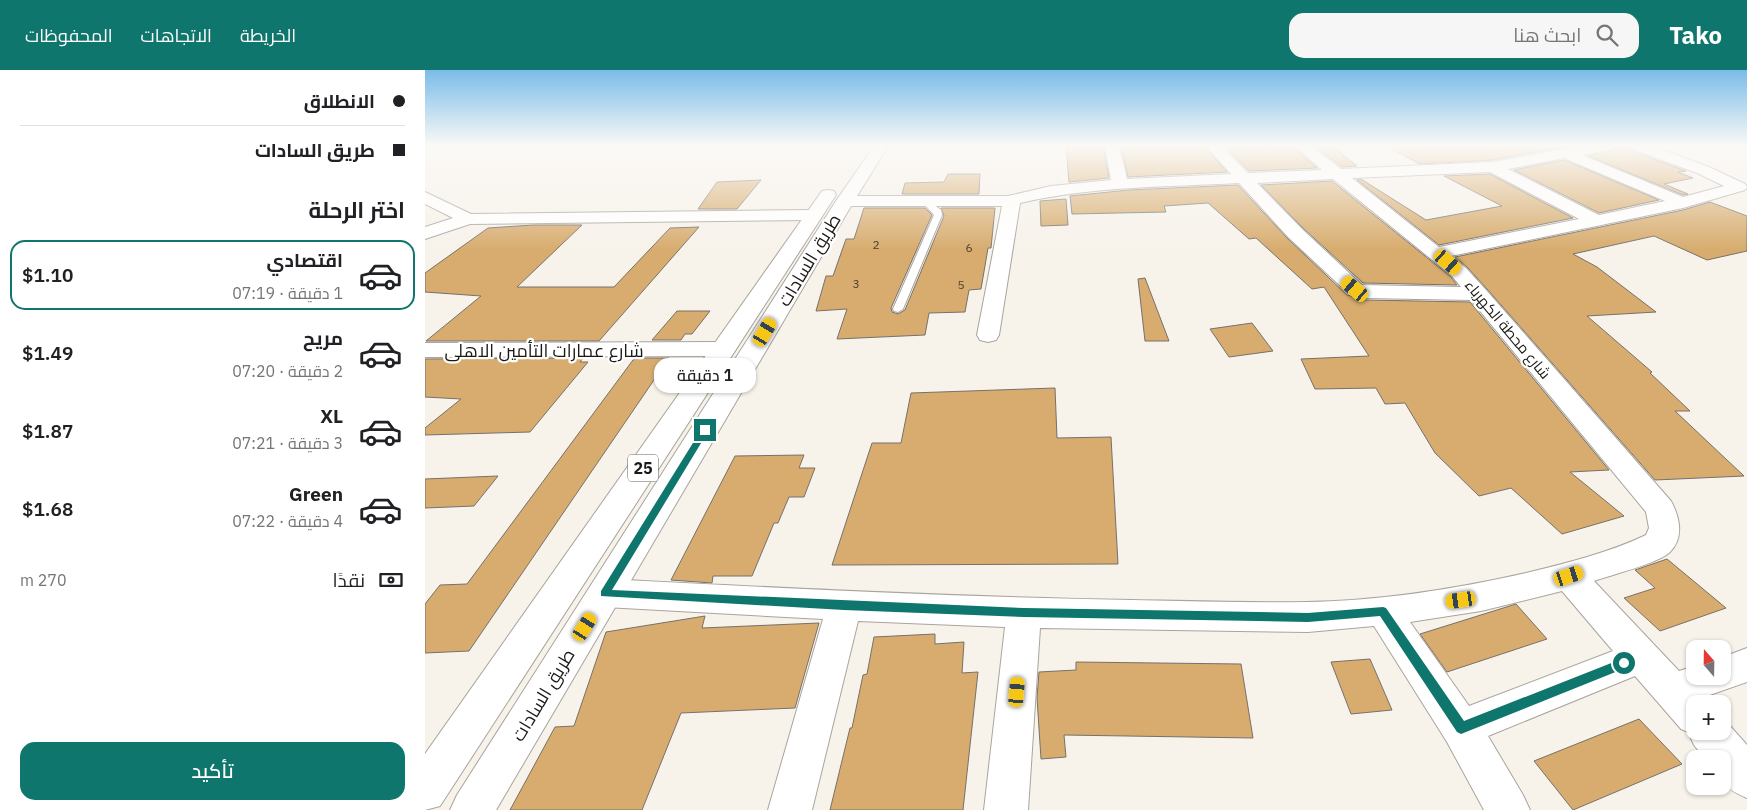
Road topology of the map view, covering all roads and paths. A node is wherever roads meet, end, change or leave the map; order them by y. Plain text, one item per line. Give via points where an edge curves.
1 (838, 181) edge
2 (858, 181) edge
3 (1120, 181) edge
4 (1191, 181) edge
5 (1245, 181) edge
6 (1346, 181) edge
7 (1516, 181) edge
8 (1630, 181) edge
9 (1725, 181) edge
10 (1121, 184) junction
11 (425, 197) edge
12 (845, 201) junction
13 (929, 201) junction
14 (1012, 201) junction
15 (1683, 203) junction
16 (814, 215) junction
17 (468, 219) junction
18 (1598, 221) junction
19 (425, 233) edge
20 (1437, 253) junction
21 (1479, 294) junction
22 (898, 309) dead end
23 (988, 335) dead end
24 (724, 349) junction
25 (425, 350) edge
26 (1569, 576) junction
27 (605, 594) junction
28 (844, 606) junction
29 (1383, 612) junction
30 (1024, 613) junction
31 (1642, 656) junction
32 (1747, 665) edge
33 (1731, 671) edge
34 (1705, 685) edge
35 (1684, 704) edge
36 (1461, 728) junction
37 (1716, 740) edge
38 (1747, 777) edge
39 (425, 791) edge
40 (472, 810) edge
41 (790, 810) edge
42 (1006, 810) edge
43 (1508, 810) edge

1 - 16 street, طريق السادات / 25
2 - 12 street, طريق السادات / 25
3 - 10 street
4 - 10 street
5 - 21 street via 1355,289 1393,294
6 - 20 street, شارع محطة الكهرباء
7 - 18 street
8 - 15 street
9 - 15 street via 1739,187
10 - 14 street via 1051,191
11 - 17 street
12 - 13 street
12 - 27 street, طريق السادات / 25
13 - 14 street
13 - 22 lane via 938,215
14 - 23 street
15 - 18 street
16 - 17 street
16 - 24 street, طريق السادات / 25
17 - 19 street
18 - 20 street
20 - 21 street, شارع محطة الكهرباء
21 - 26 street, شارع محطة الكهرباء via 1660,509 1665,528 1659,543
24 - 25 street, شارع عمارات التأمين الاهلى
24 - 39 street, طريق السادات / 25
26 - 29 street, شارع محطة الكهرباء via 1481,597
26 - 31 street
27 - 28 street, شارع محطة الكهرباء
27 - 40 street, طريق السادات / 25
28 - 30 street, شارع محطة الكهرباء
28 - 41 street
29 - 30 street, شارع محطة الكهرباء via 1308,617
29 - 36 street
30 - 42 street
31 - 35 street
31 - 36 street
32 - 33 street
34 - 35 street
36 - 43 street
37 - 38 street

